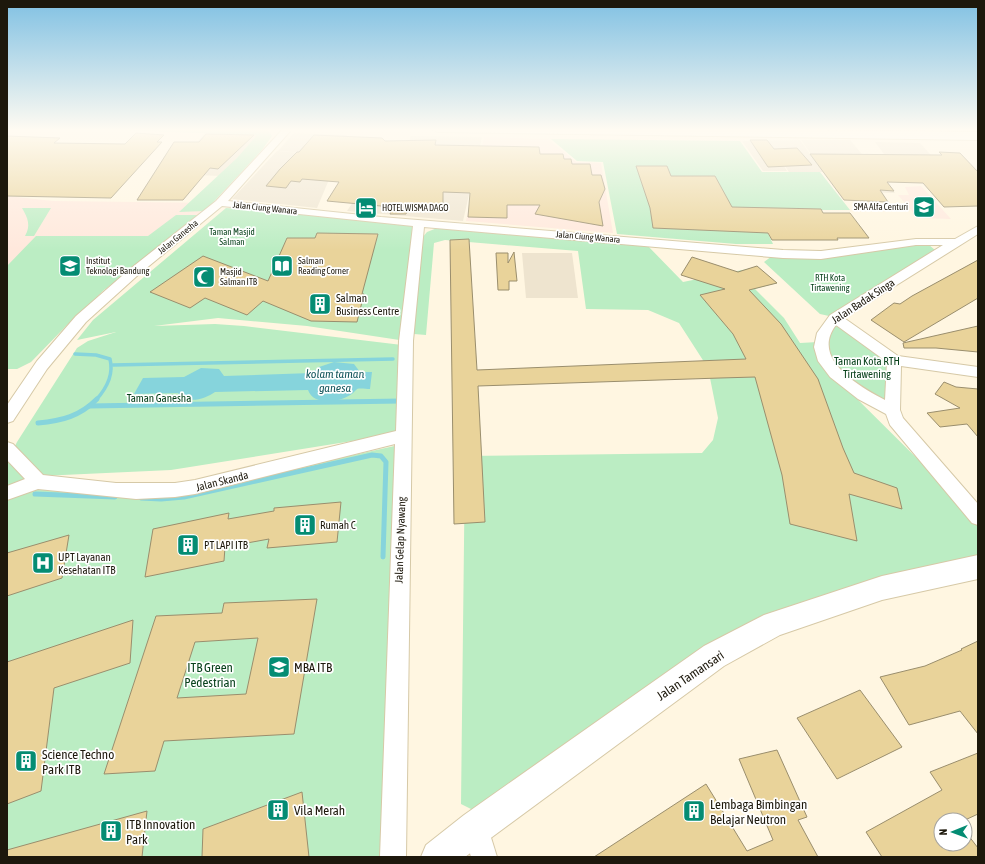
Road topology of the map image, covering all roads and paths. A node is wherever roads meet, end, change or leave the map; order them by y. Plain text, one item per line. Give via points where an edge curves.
1 (251, 169) edge
2 (220, 203) junction
3 (419, 223) junction
4 (978, 229) edge
5 (956, 242) junction
6 (835, 318) junction
7 (894, 360) junction
8 (978, 372) edge
9 (892, 410) junction
10 (7, 417) edge
11 (403, 436) junction
12 (7, 449) edge
13 (38, 482) junction
14 (7, 493) edge
15 (978, 518) edge
16 (978, 567) edge
17 (476, 827) junction
18 (392, 857) edge
19 (438, 857) edge
20 (484, 857) edge

1 - 2 street, Jalan Ganesha
2 - 3 street, Jalan Ciung Wanara
2 - 10 street, Jalan Ganesha via 117,286 81,320 42,365
3 - 5 street, Jalan Ciung Wanara via 783,254 821,255 916,242
3 - 11 street, Jalan Gelap Nyawang via 406,341
4 - 5 street, Jalan Badak Singa
5 - 6 street, Jalan Badak Singa
6 - 7 street
6 - 9 street, Jalan Badak Singa via 825,327 820,339 822,353 831,369 862,395
7 - 8 street
7 - 9 street
9 - 15 street via 896,421
11 - 13 street, Jalan Skanda via 173,492
11 - 18 street, Jalan Gelap Nyawang
12 - 13 street
13 - 14 street, Jalan Skanda
16 - 17 main road, Jalan Tamansari via 882,588 774,624 714,656
17 - 19 main road, Jalan Tamansari
17 - 20 street

